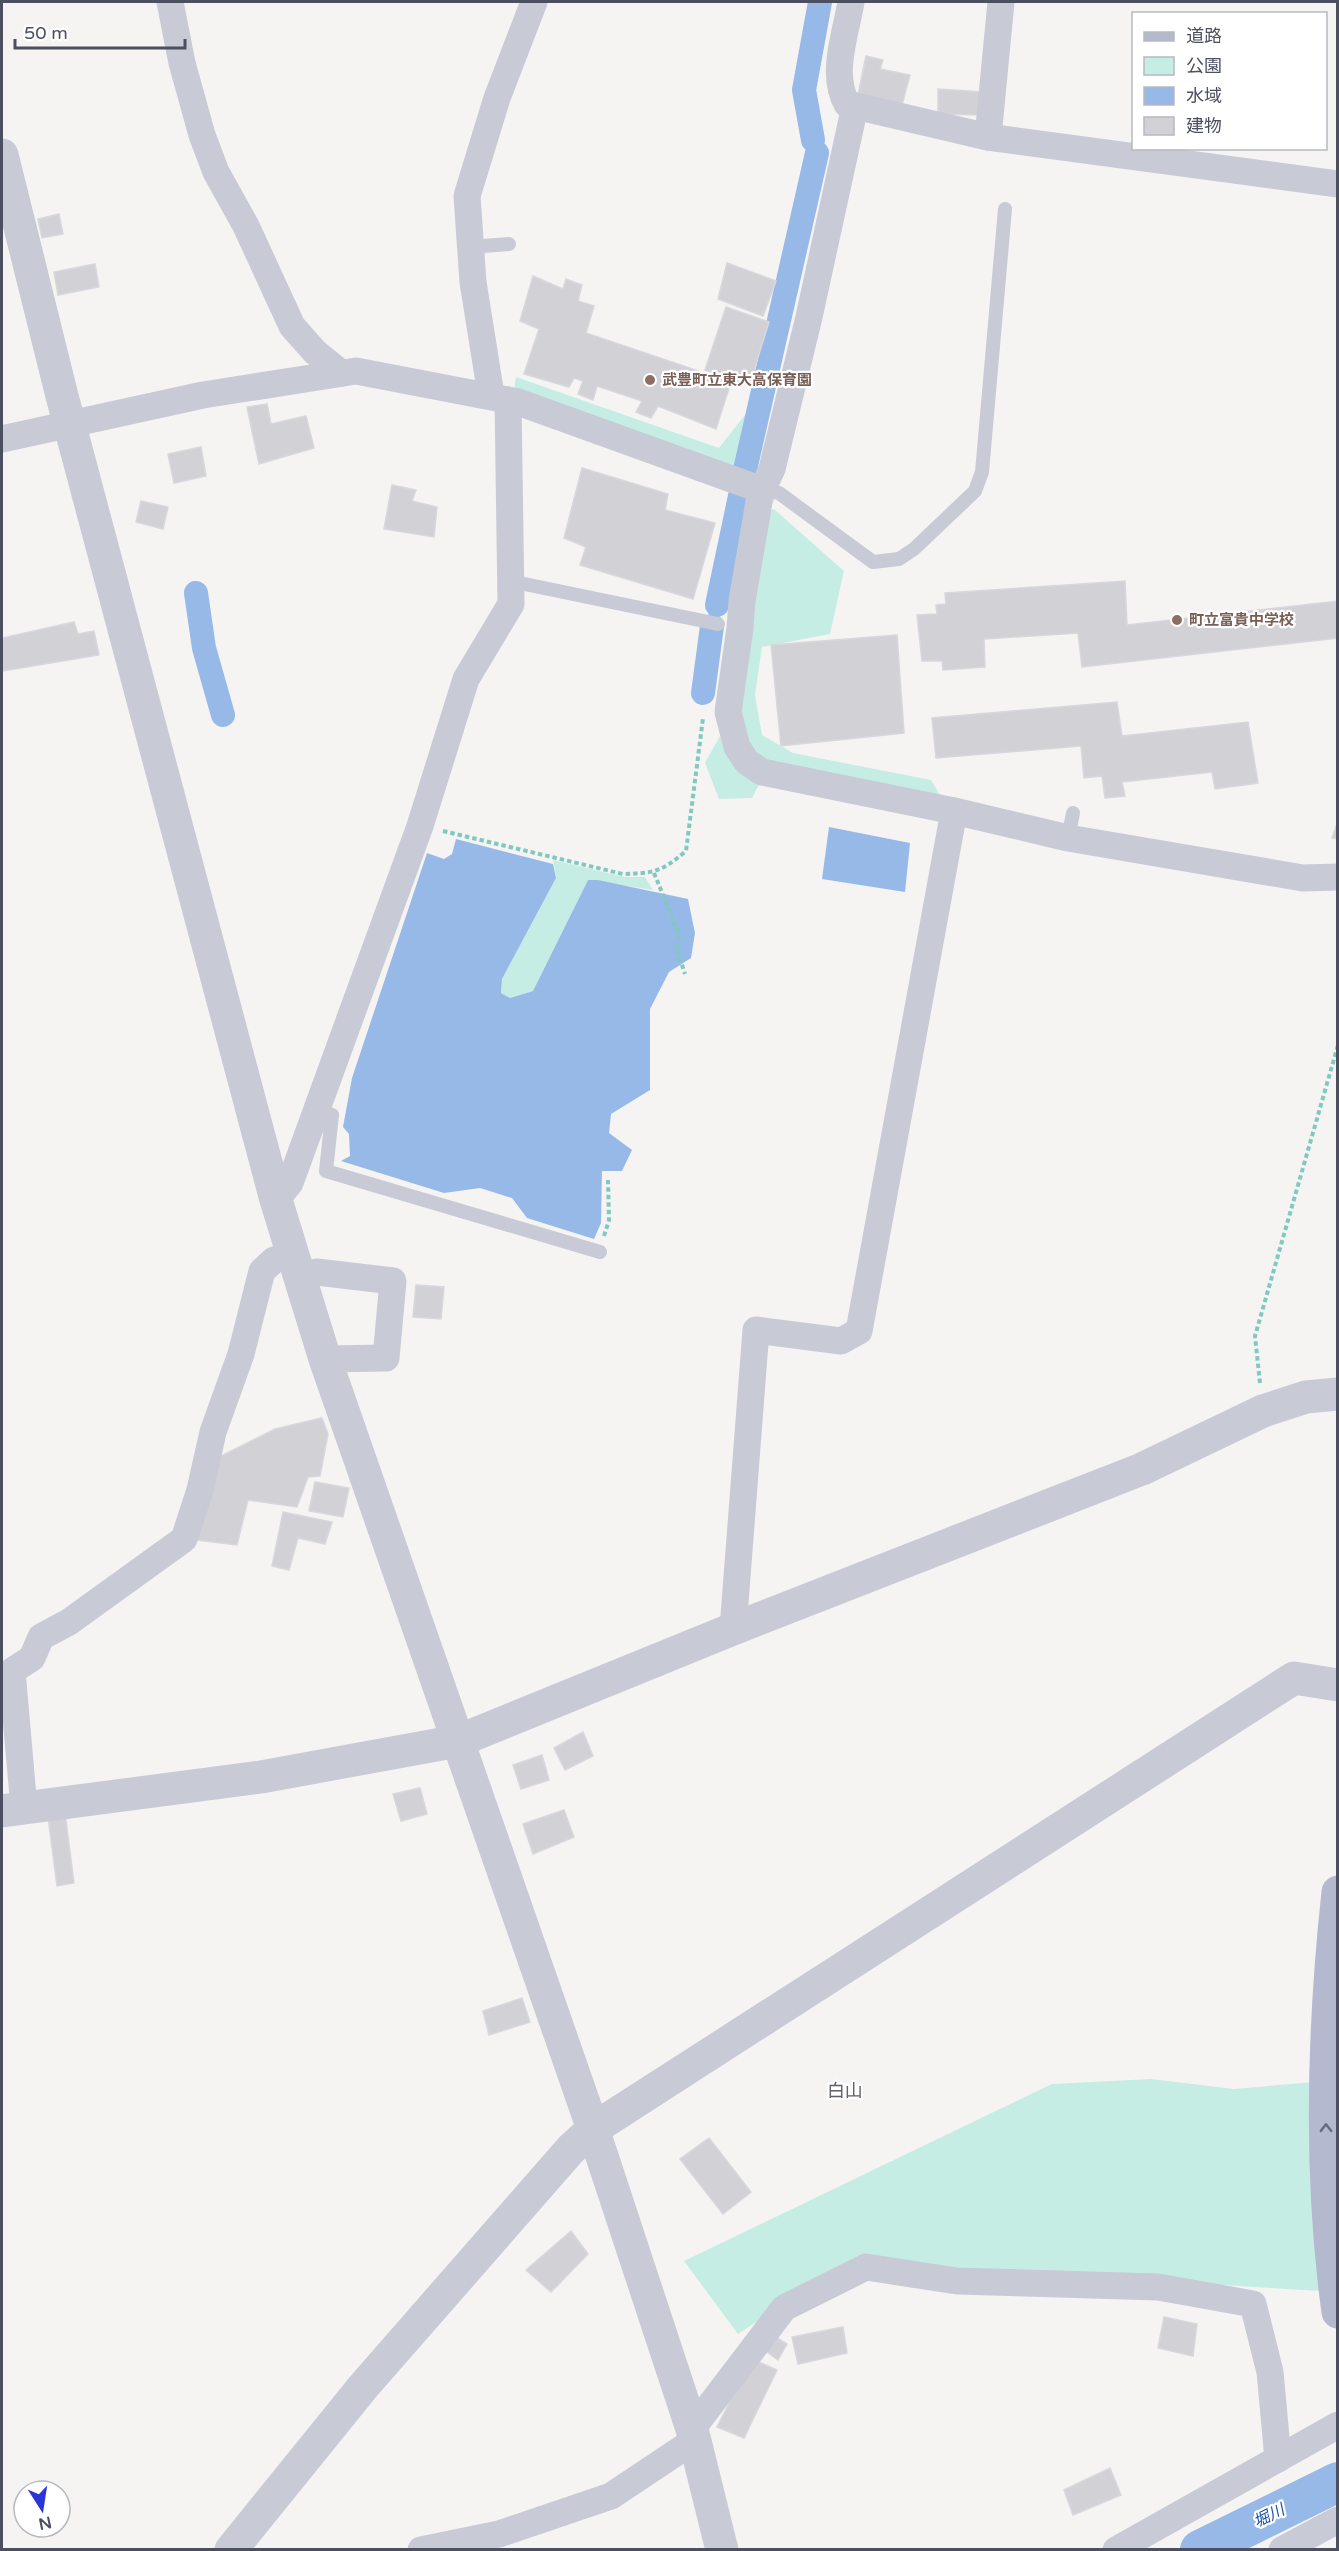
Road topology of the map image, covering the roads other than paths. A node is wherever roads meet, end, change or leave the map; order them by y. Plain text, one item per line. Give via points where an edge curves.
1 (170, 2) edge
2 (534, 2) edge
3 (851, 2) edge
4 (1001, 2) edge
5 (855, 106) junction
6 (988, 137) junction
7 (2, 155) edge
8 (1338, 184) edge
9 (1005, 208) dead end
10 (509, 244) dead end
11 (471, 247) junction
12 (341, 373) junction
13 (500, 398) junction
14 (70, 426) junction
15 (2, 439) edge
16 (762, 490) junction
17 (510, 580) junction
18 (718, 624) dead end
19 (954, 811) junction
20 (1338, 877) edge
21 (317, 1109) junction
22 (276, 1200) junction
23 (600, 1252) road end
24 (297, 1266) junction
25 (325, 1359) junction
26 (1338, 1394) edge
27 (733, 1629) junction
28 (1338, 1685) edge
29 (458, 1741) junction
30 (13, 1809) edge
31 (1338, 1892) edge
32 (592, 2129) junction
33 (1338, 2312) edge
34 (1338, 2425) edge
35 (694, 2434) junction
36 (1278, 2459) junction
37 (1338, 2520) edge
38 (231, 2550) edge
39 (422, 2550) edge
40 (722, 2550) edge
41 (1116, 2550) edge
42 (1282, 2550) edge

1 - 12 street via 182,63 216,172 246,225 292,326
2 - 11 street via 497,98 467,196
3 - 5 street via 840,84 847,104
4 - 6 street
5 - 6 street
5 - 16 street via 799,361 772,469
6 - 8 street
7 - 14 street
9 - 16 lane via 982,472 975,491 914,549 899,559 873,562 778,493
10 - 11 lane
11 - 13 street via 473,282
12 - 13 street via 356,371
12 - 14 street via 203,395
13 - 16 street
13 - 17 street
14 - 15 street
14 - 22 street
16 - 19 street via 741,601 730,690 728,712 737,747 747,762 762,772
17 - 18 lane
17 - 21 street via 511,604 466,679 420,826
19 - 20 street via 1071,825 1303,878
19 - 27 street via 859,1331 841,1341 756,1330
21 - 22 street via 290,1183
21 - 23 lane via 332,1115 326,1171
22 - 24 street
24 - 25 street
24 - 25 street via 393,1281 386,1358
24 - 30 street via 274,1260 262,1271 241,1354 213,1432 184,1539 69,1622 41,1637 32,1658 12,1671
25 - 29 street
26 - 27 street via 1306,1397 1263,1411 1142,1469
27 - 29 street
28 - 32 street via 1294,1677
29 - 30 street via 261,1777
29 - 32 street
33 -> 31 main road via 1330,2237 1325,2089
32 - 35 street
32 - 38 street via 362,2388
34 - 36 street
35 - 36 street via 784,2308 866,2267 957,2281 1158,2287 1253,2304 1270,2372
35 - 39 street via 611,2496 499,2534
35 - 40 street
36 - 41 street
37 - 42 street

